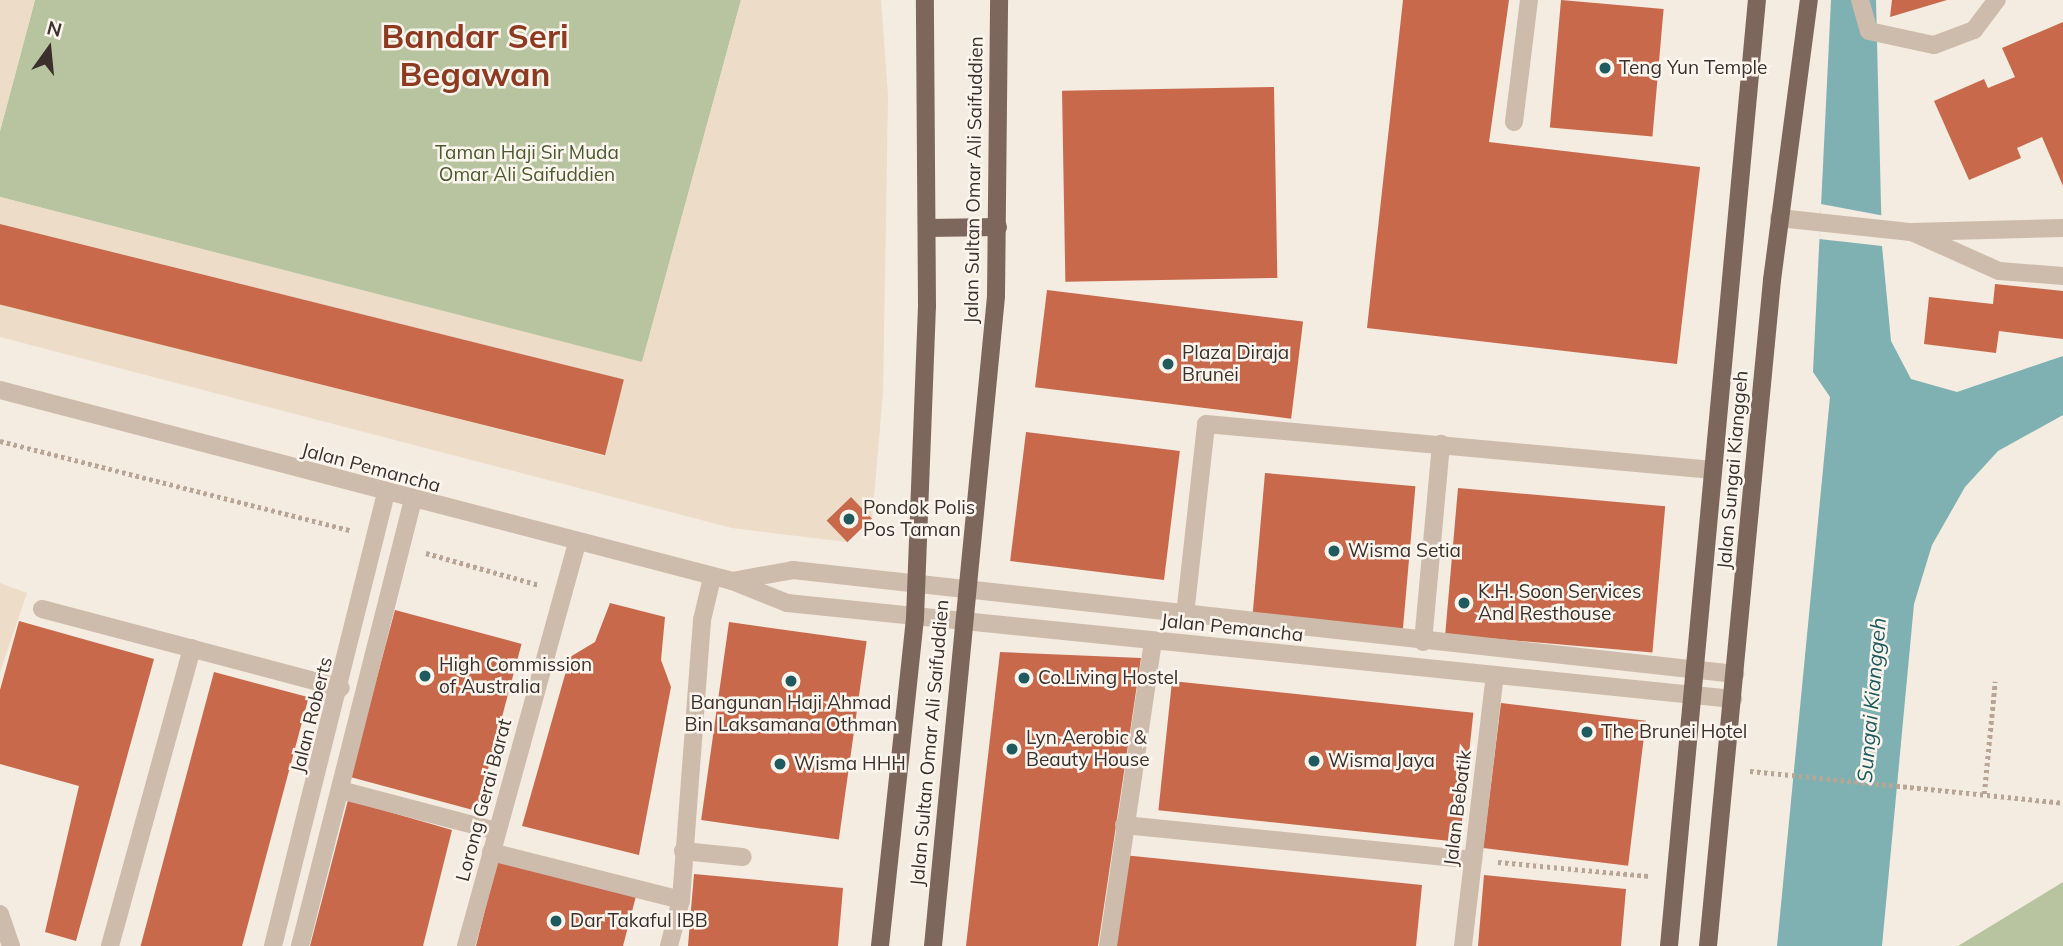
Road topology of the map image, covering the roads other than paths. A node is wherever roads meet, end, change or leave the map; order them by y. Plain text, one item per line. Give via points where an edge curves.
1 (925, 0) edge
2 (999, 0) edge
3 (1529, 0) edge
4 (1757, 0) edge
5 (1809, 0) edge
6 (1860, 0) edge
7 (1997, 0) edge
8 (1514, 122) dead end
9 (1779, 218) junction
10 (998, 226) junction
11 (927, 228) junction
12 (2063, 228) edge
13 (1911, 232) junction
14 (2063, 276) edge
15 (0, 390) edge
16 (1441, 444) junction
17 (1713, 470) junction
18 (386, 494) junction
19 (413, 501) junction
20 (577, 543) junction
21 (712, 578) junction
22 (732, 581) junction
23 (913, 583) junction
24 (965, 591) junction
25 (41, 608) dead end
26 (1185, 615) junction
27 (915, 618) junction
28 (965, 623) junction
29 (1153, 642) junction
30 (1423, 642) junction
31 (192, 648) junction
32 (1697, 670) junction
33 (1735, 674) junction
34 (1495, 675) junction
35 (341, 688) junction
36 (1695, 695) junction
37 (1733, 699) junction
38 (344, 791) junction
39 (1124, 825) junction
40 (496, 831) junction
41 (683, 851) junction
42 (491, 852) junction
43 (743, 857) dead end
44 (1473, 860) junction
45 (681, 900) junction
46 (0, 914) edge
47 (11, 946) edge
48 (110, 946) edge
49 (273, 946) edge
50 (300, 946) edge
51 (466, 946) edge
52 (669, 946) edge
53 (880, 946) edge
54 (933, 946) edge
55 (1108, 946) edge
56 (1463, 946) edge
57 (1669, 946) edge
58 (1708, 946) edge

1 - 11 main road, Jalan Sultan Omar Ali Saifuddien
2 - 10 main road, Jalan Sultan Omar Ali Saifuddien
3 - 8 street
4 - 17 main road, Jalan Sungai Kianggeh
5 - 9 main road, Jalan Sungai Kianggeh
6 - 7 street via 1869,31 1908,44 1957,40 1975,30
9 - 13 street
9 - 33 main road, Jalan Sungai Kianggeh
10 - 11 main road
10 - 24 main road, Jalan Sultan Omar Ali Saifuddien
11 - 23 main road, Jalan Sultan Omar Ali Saifuddien
12 - 13 street
13 - 14 street via 1999,271
15 - 18 street, Jalan Pemancha
16 - 17 street
16 - 26 street via 1206,424
16 - 30 street
17 - 32 main road, Jalan Sungai Kianggeh
18 - 19 street, Jalan Pemancha
18 - 35 street, Jalan Roberts
19 - 20 street, Jalan Pemancha
19 - 38 street
20 - 21 street, Jalan Pemancha
20 - 40 street, Lorong Gerai Barat
21 - 22 street, Jalan Pemancha
21 - 41 street via 702,620
22 - 23 street, Jalan Pemancha via 793,570
22 - 27 street, Jalan Pemancha via 788,603
23 - 24 street, Jalan Pemancha
23 - 27 main road, Jalan Sultan Omar Ali Saifuddien
24 - 26 street, Jalan Pemancha
24 - 28 main road, Jalan Sultan Omar Ali Saifuddien
25 - 31 street
26 - 30 street, Jalan Pemancha
27 - 28 street, Jalan Pemancha
27 - 53 main road, Jalan Sultan Omar Ali Saifuddien
28 - 29 street, Jalan Pemancha
28 - 54 main road, Jalan Sultan Omar Ali Saifuddien
29 - 34 street, Jalan Pemancha
29 - 39 street
30 - 32 street, Jalan Pemancha
31 - 35 street
31 - 48 street
32 - 33 street, Jalan Pemancha
32 - 36 main road, Jalan Sungai Kianggeh
33 - 37 main road, Jalan Sungai Kianggeh
34 - 36 street, Jalan Pemancha
34 - 44 street, Jalan Bebatik
35 - 49 street, Jalan Roberts
36 - 37 street, Jalan Pemancha
36 - 57 main road, Jalan Sungai Kianggeh
37 - 58 main road, Jalan Sungai Kianggeh
38 - 40 street
38 - 50 street
39 - 44 street
39 - 55 street
40 - 42 street, Lorong Gerai Barat
41 - 43 street
41 - 45 street
42 - 45 street
42 - 51 street, Lorong Gerai Barat
44 - 56 street, Jalan Bebatik
45 - 52 street
46 - 47 street

